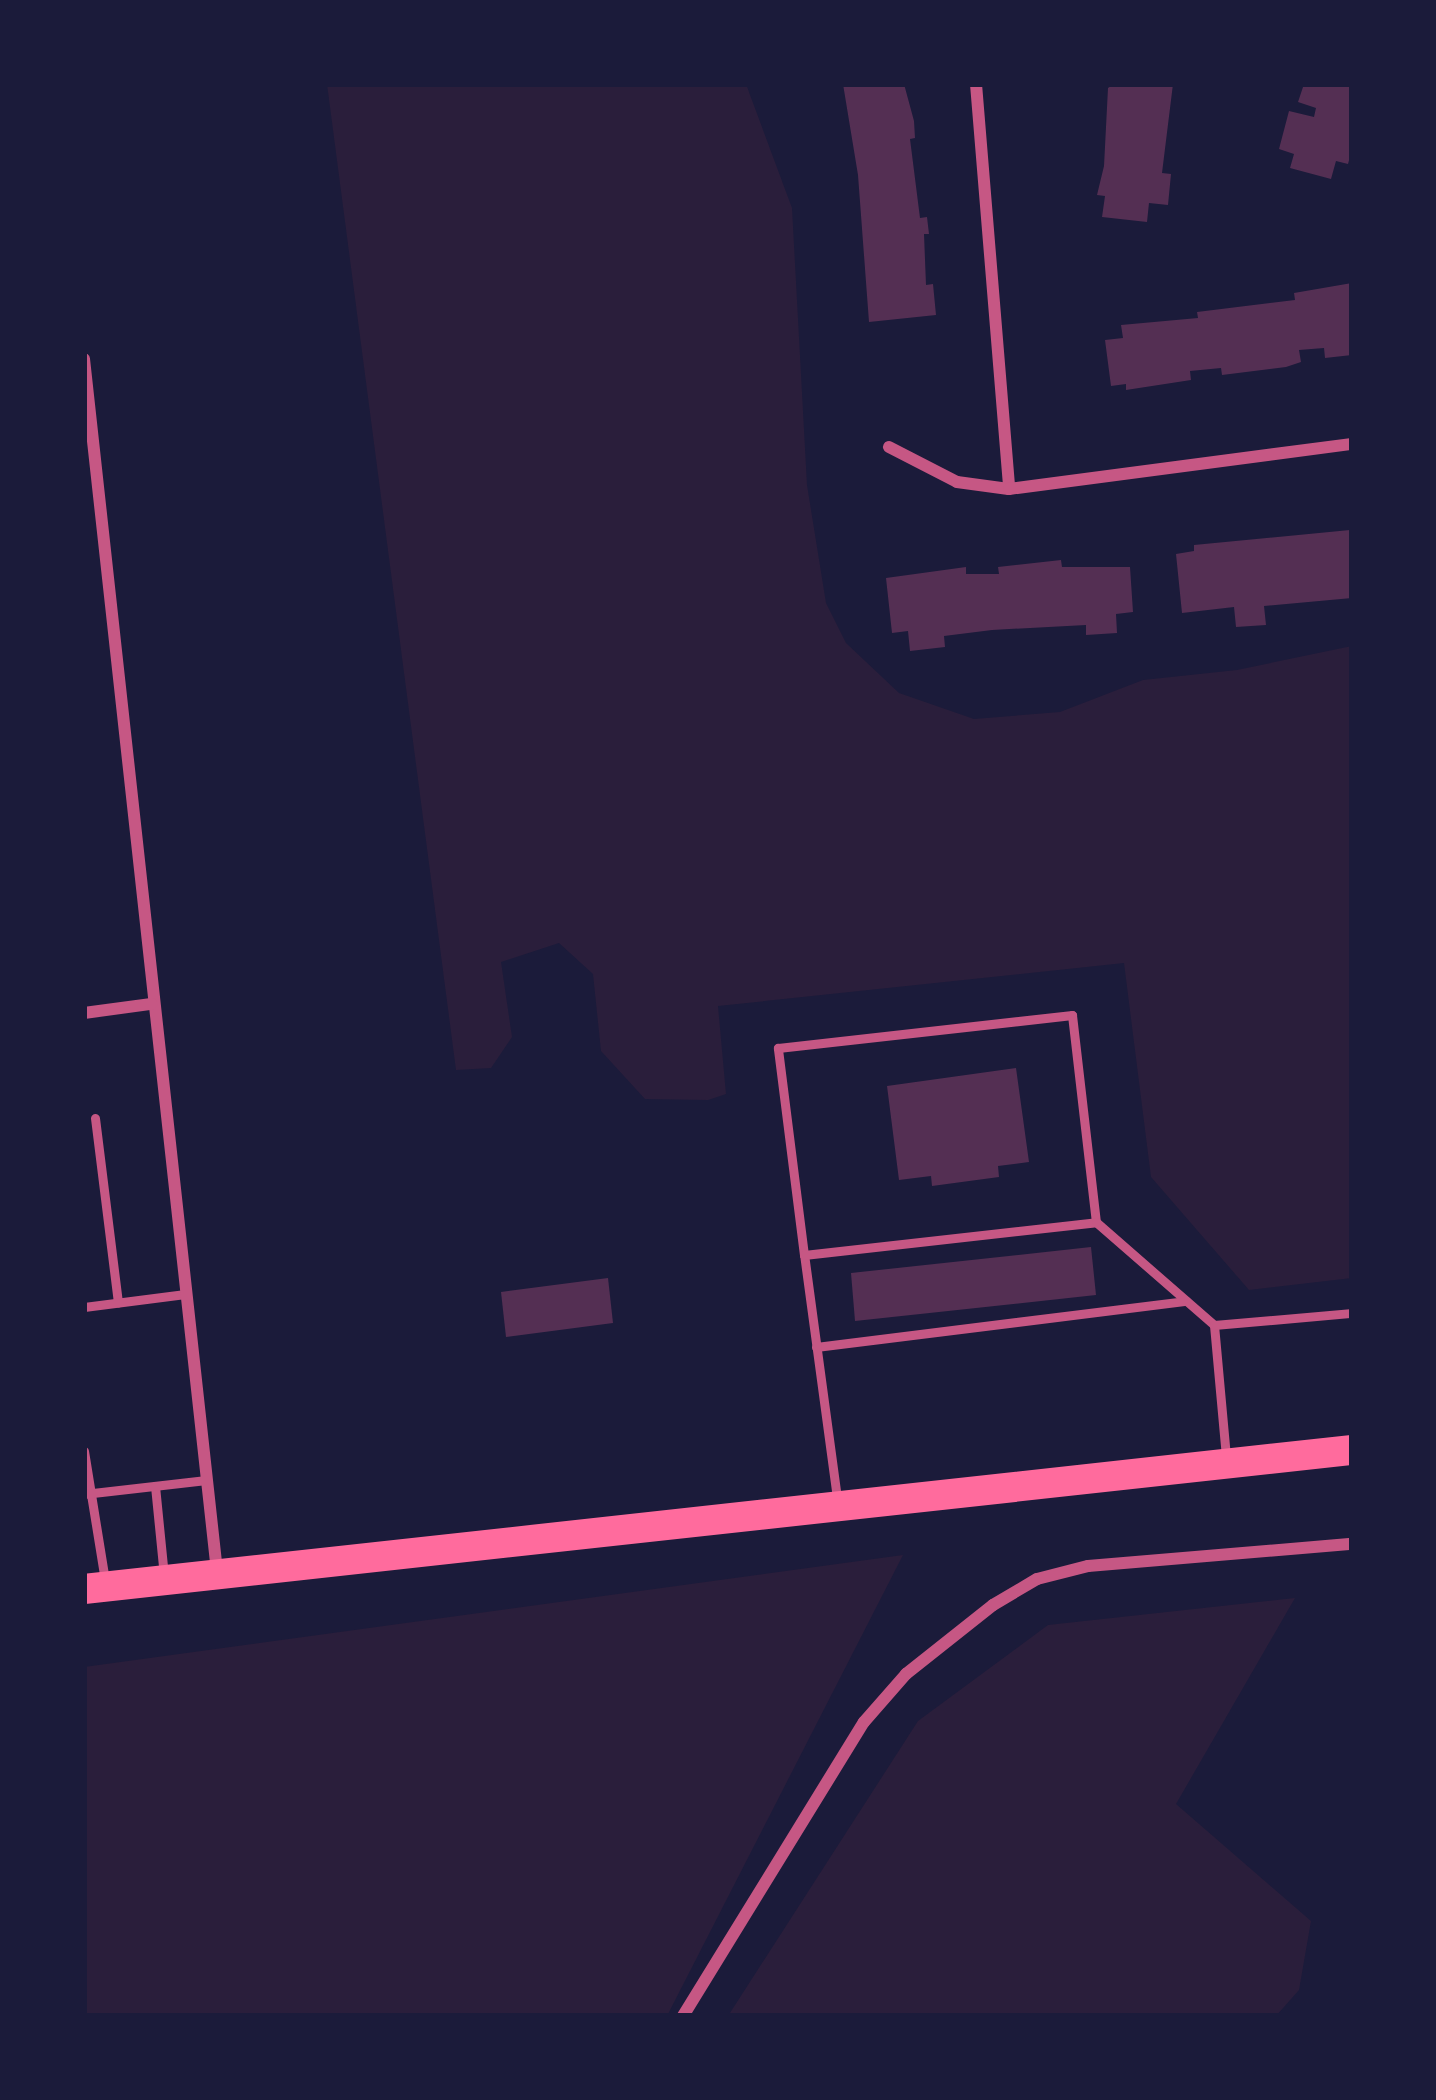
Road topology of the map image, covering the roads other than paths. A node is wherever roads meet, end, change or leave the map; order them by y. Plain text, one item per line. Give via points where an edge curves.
1 (976, 84) edge
2 (84, 359) edge
3 (88, 437) edge
4 (1352, 444) edge
5 (889, 447) dead end
6 (1010, 489) junction
7 (151, 1004) junction
8 (84, 1013) edge
9 (95, 1118) dead end
10 (1096, 1222) junction
11 (804, 1255) junction
12 (185, 1294) junction
13 (1187, 1301) junction
14 (118, 1303) junction
15 (84, 1307) edge
16 (1352, 1313) edge
17 (1214, 1325) junction
18 (816, 1347) junction
19 (84, 1450) edge
20 (1352, 1450) edge
21 (1227, 1464) junction
22 (206, 1480) junction
23 (154, 1486) junction
24 (87, 1494) edge
25 (838, 1507) junction
26 (1352, 1544) edge
27 (218, 1573) junction
28 (164, 1580) junction
29 (95, 1587) edge
30 (683, 2016) edge

1 - 6 street
2 - 3 street
3 - 7 street
4 - 6 street
5 - 6 street via 957,482
7 - 8 street
7 - 12 street
9 - 14 lane
10 - 11 lane
10 - 11 lane via 1072,1015 1049,1017 778,1048
10 - 13 lane
11 - 18 lane
12 - 14 lane
12 - 22 street
13 - 17 lane
13 - 18 lane
14 - 15 lane
16 - 17 lane
17 - 21 lane
18 - 25 lane
19 - 24 lane
20 - 21 main road
21 - 25 main road
22 - 23 lane
22 - 27 street
23 - 24 lane
23 - 28 lane
24 - 29 lane
25 - 27 main road
26 - 30 street via 1088,1566 1037,1579 993,1605 906,1673 865,1722
27 - 28 main road
28 - 29 main road

